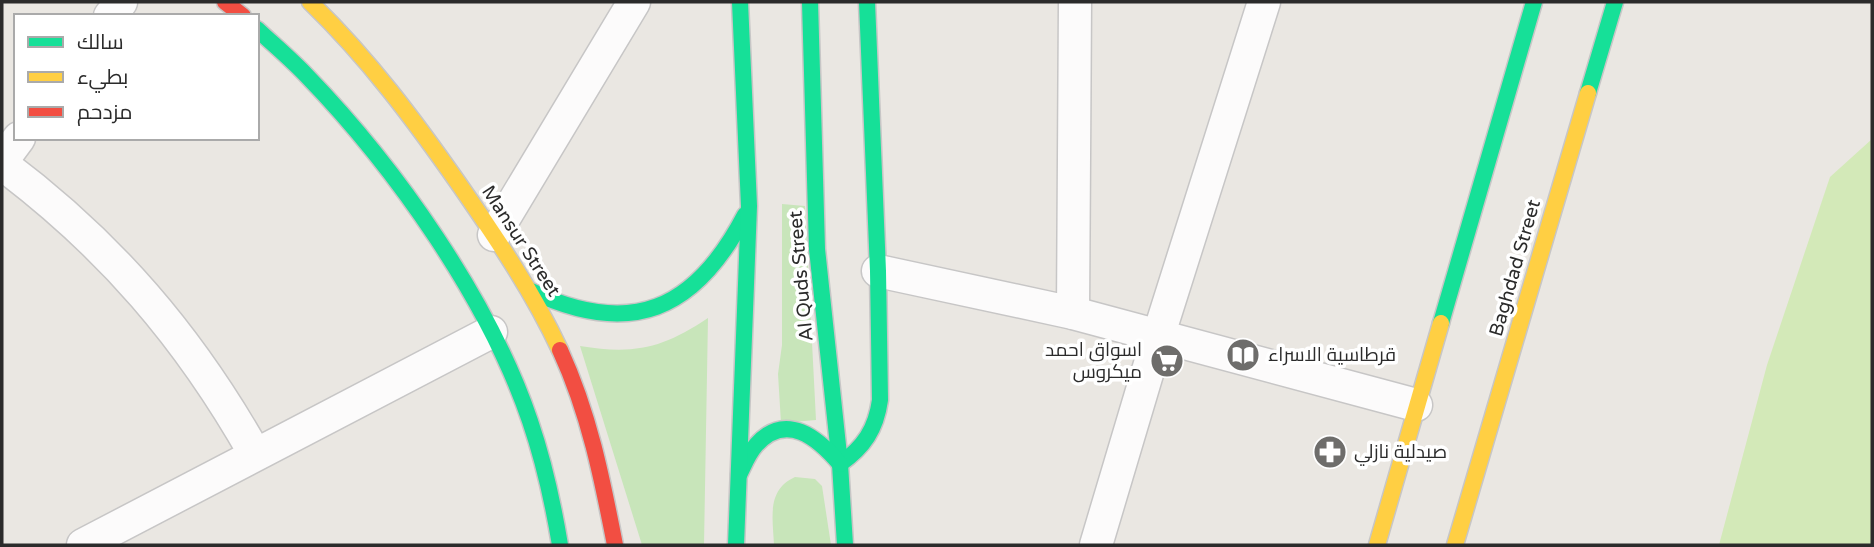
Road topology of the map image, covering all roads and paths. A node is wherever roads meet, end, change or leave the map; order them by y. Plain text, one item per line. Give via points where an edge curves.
1 (225, 2) edge
2 (310, 2) edge
3 (634, 2) edge
4 (740, 2) edge
5 (810, 2) edge
6 (867, 2) edge
7 (1075, 2) edge
8 (1264, 2) edge
9 (1534, 2) edge
10 (1615, 2) edge
11 (240, 14) edge
12 (259, 31) edge
13 (18, 140) edge
14 (2, 163) edge
15 (749, 206) junction
16 (494, 235) junction
17 (878, 271) junction
18 (531, 291) junction
19 (1073, 313) junction
20 (491, 332) junction
21 (1158, 337) junction
22 (1416, 405) junction
23 (255, 454) junction
24 (840, 464) junction
25 (739, 475) junction
26 (83, 545) edge
27 (560, 545) edge
28 (615, 545) edge
29 (736, 545) edge
30 (845, 545) edge
31 (1096, 545) edge
32 (1377, 545) edge
33 (1455, 545) edge

1 - 11 main road
2 - 16 main road, Mansur Street via 370,62
3 - 16 street
4 - 15 main road
5 - 24 main road, Al Quds Street via 817,249
6 - 17 main road
7 - 19 street
8 - 21 street
9 - 22 main road
10 - 33 main road, Baghdad Street
12 - 20 main road via 314,83 419,213
13 - 14 street
14 - 23 street via 76,224 145,294 205,371
15 - 18 main road via 717,264 676,300 652,310 581,310
15 - 25 main road
16 - 18 main road, Mansur Street
17 - 19 street
17 - 24 main road via 879,415 865,444
18 - 28 main road, Mansur Street via 579,395 596,447
19 - 21 street
20 - 23 street
20 - 27 main road via 522,397 542,460
21 - 22 street
21 - 31 street
22 - 32 main road
23 - 26 street
24 - 25 main road via 818,440 791,428 758,443
24 - 30 main road, Al Quds Street
25 - 29 main road

